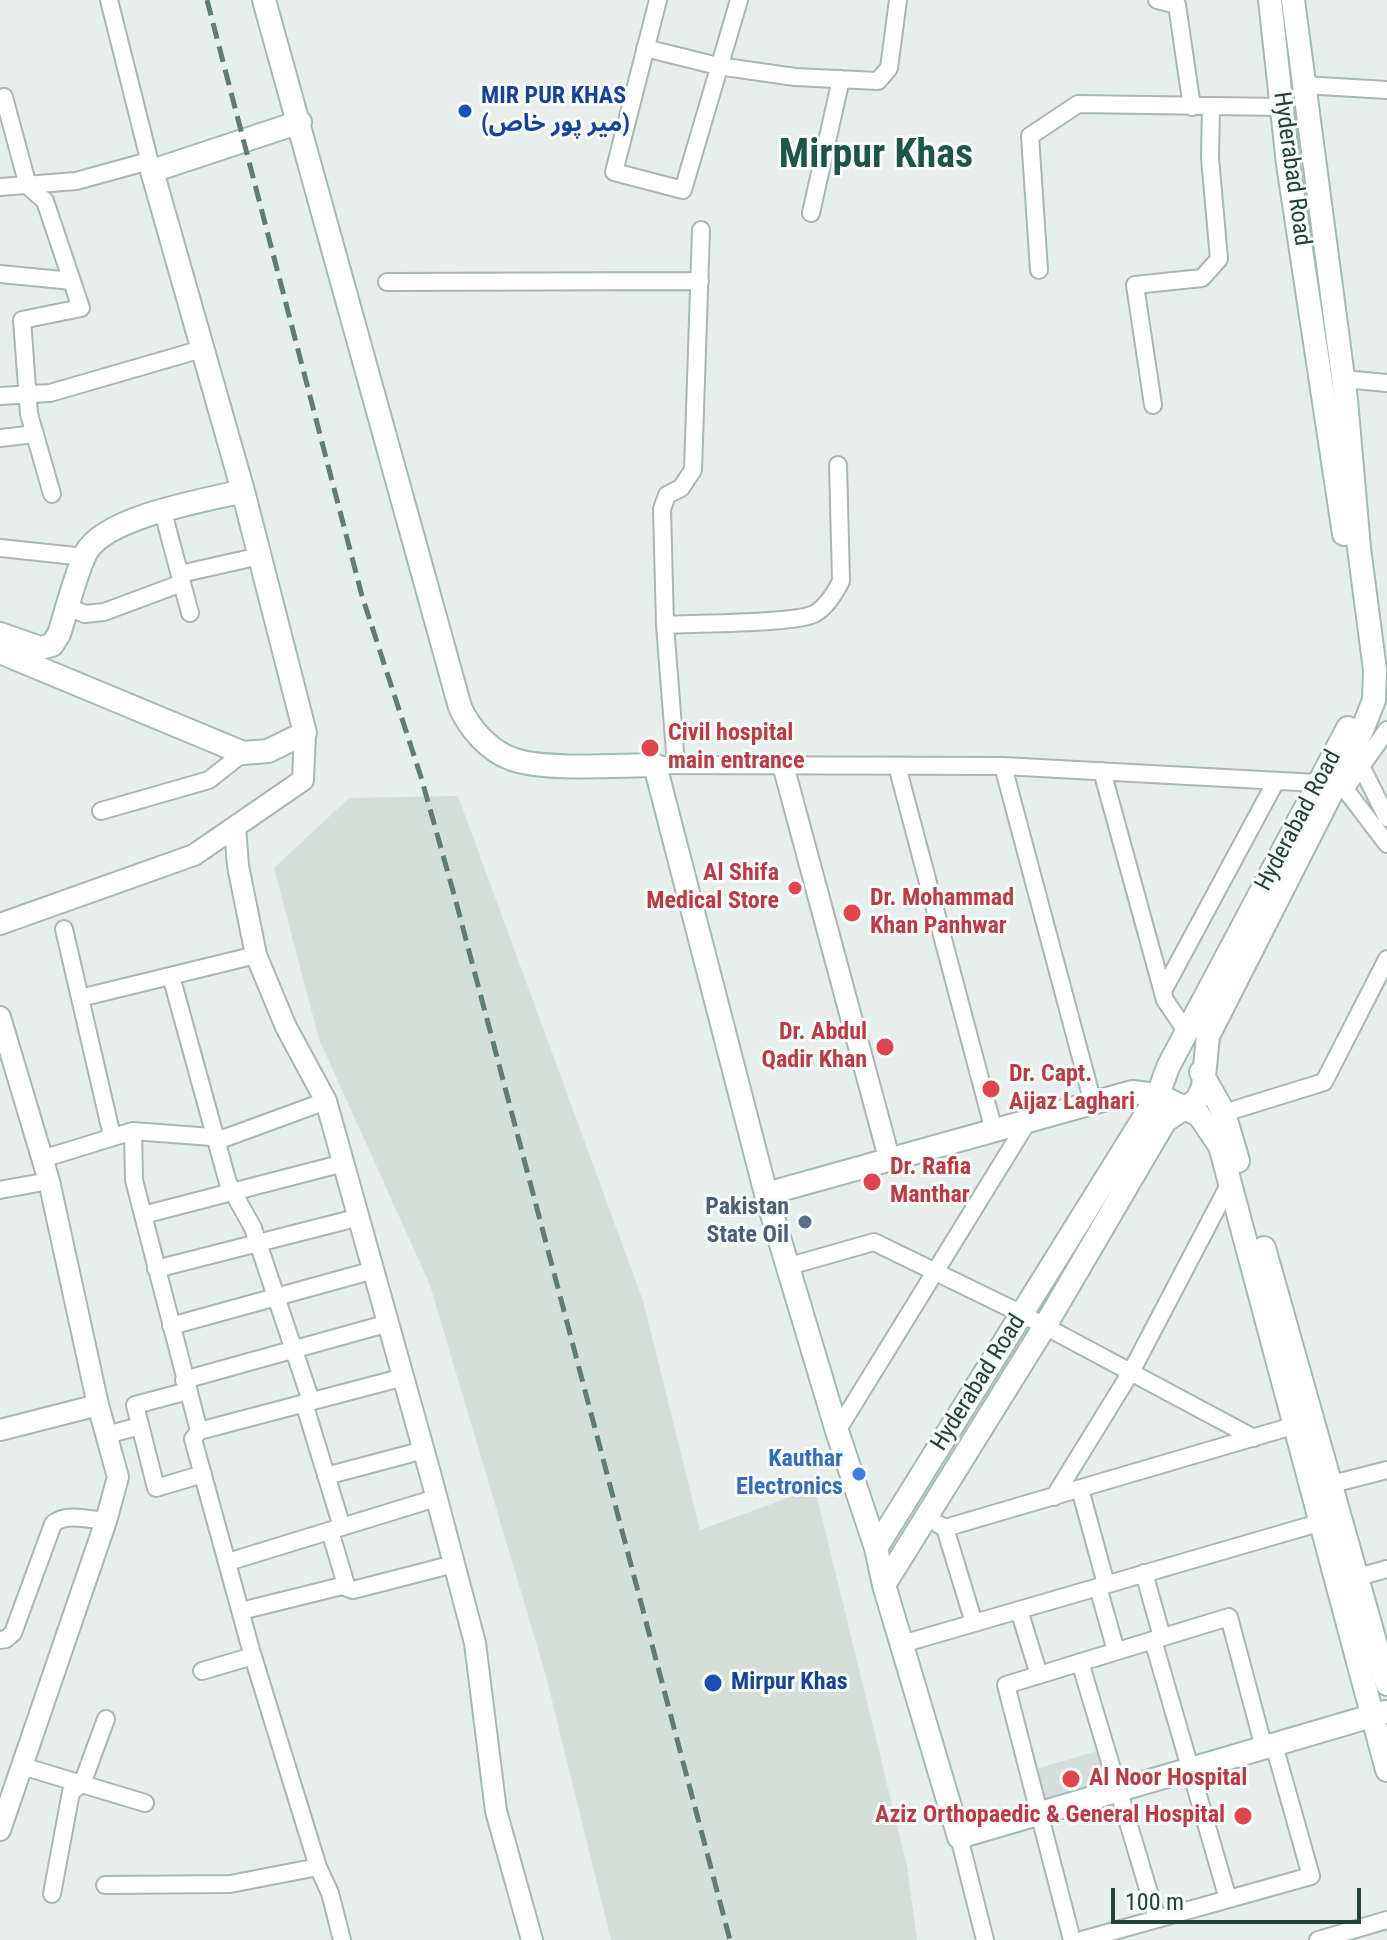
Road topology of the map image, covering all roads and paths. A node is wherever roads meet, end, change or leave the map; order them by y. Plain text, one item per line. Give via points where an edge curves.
1 (109, 0) edge
2 (264, 0) edge
3 (658, 0) edge
4 (739, 0) edge
5 (898, 0) edge
6 (1157, 0) edge
7 (1270, 0) edge
8 (1293, 0) edge
9 (645, 48) junction
10 (718, 66) junction
11 (841, 79) junction
12 (1304, 85) junction
13 (1387, 90) edge
14 (4, 97) dead end
15 (1192, 107) junction
16 (1211, 107) junction
17 (1282, 107) junction
18 (300, 122) junction
19 (151, 166) junction
20 (28, 186) junction
21 (0, 187) edge
22 (811, 213) dead end
23 (701, 230) dead end
24 (1039, 270) dead end
25 (0, 274) edge
26 (72, 281) junction
27 (700, 281) junction
28 (387, 282) dead end
29 (202, 349) junction
30 (1343, 379) junction
31 (1387, 383) edge
32 (0, 396) edge
33 (28, 396) junction
34 (1153, 405) dead end
35 (35, 434) junction
36 (0, 438) edge
37 (838, 465) dead end
38 (243, 491) junction
39 (52, 494) dead end
40 (163, 512) junction
41 (0, 548) edge
42 (260, 556) junction
43 (85, 557) junction
44 (181, 578) junction
45 (68, 607) junction
46 (190, 613) dead end
47 (665, 625) junction
48 (0, 634) edge
49 (0, 652) edge
50 (1387, 730) edge
51 (305, 733) junction
52 (243, 753) junction
53 (666, 765) junction
54 (783, 765) junction
55 (897, 766) junction
56 (1003, 766) junction
57 (1361, 766) junction
58 (1102, 771) junction
59 (1276, 781) junction
60 (1333, 785) junction
61 (101, 811) dead end
62 (1387, 818) edge
63 (235, 827) junction
64 (1387, 844) edge
65 (0, 924) edge
66 (64, 929) dead end
67 (256, 955) junction
68 (1387, 959) edge
69 (171, 976) junction
70 (1163, 991) junction
71 (80, 998) junction
72 (0, 1017) edge
73 (1188, 1034) junction
74 (1173, 1061) junction
75 (1204, 1075) junction
76 (1158, 1095) junction
77 (326, 1101) junction
78 (1093, 1103) junction
79 (1185, 1107) junction
80 (1224, 1113) junction
81 (1028, 1121) junction
82 (133, 1131) junction
83 (994, 1131) junction
84 (112, 1136) junction
85 (216, 1137) junction
86 (889, 1158) junction
87 (42, 1159) junction
88 (344, 1163) junction
89 (49, 1181) junction
90 (1230, 1183) junction
91 (0, 1190) edge
92 (233, 1193) junction
93 (766, 1194) junction
94 (143, 1215) junction
95 (360, 1217) junction
96 (259, 1244) junction
97 (786, 1267) junction
98 (156, 1269) junction
99 (374, 1270) junction
100 (936, 1272) junction
101 (277, 1297) junction
102 (1022, 1314) junction
103 (389, 1323) junction
104 (171, 1326) junction
105 (1045, 1326) junction
106 (293, 1350) junction
107 (1131, 1372) junction
108 (404, 1377) junction
109 (186, 1386) junction
110 (308, 1402) junction
111 (98, 1405) junction
112 (1296, 1425) junction
113 (140, 1426) junction
114 (0, 1430) edge
115 (199, 1431) junction
116 (837, 1431) junction
117 (106, 1435) junction
118 (1254, 1438) junction
119 (424, 1450) junction
120 (1387, 1470) edge
121 (203, 1474) junction
122 (326, 1476) junction
123 (1332, 1484) junction
124 (1080, 1489) junction
125 (1054, 1497) junction
126 (436, 1498) junction
127 (925, 1514) junction
128 (106, 1521) junction
129 (1322, 1522) junction
130 (945, 1528) junction
131 (336, 1529) junction
132 (876, 1548) junction
133 (228, 1562) junction
134 (454, 1564) junction
135 (1387, 1569) edge
136 (1144, 1573) junction
137 (1358, 1577) junction
138 (884, 1585) junction
139 (1102, 1586) junction
140 (347, 1588) junction
141 (1019, 1610) junction
142 (241, 1611) junction
143 (974, 1623) junction
144 (1158, 1639) junction
145 (0, 1640) edge
146 (902, 1644) junction
147 (1116, 1651) junction
148 (253, 1656) junction
149 (1384, 1660) edge
150 (1080, 1662) junction
151 (202, 1671) dead end
152 (1039, 1675) junction
153 (1387, 1684) edge
154 (1380, 1713) edge
155 (106, 1719) dead end
156 (1269, 1746) junction
157 (22, 1766) junction
158 (1191, 1769) junction
159 (1387, 1770) edge
160 (82, 1784) junction
161 (1116, 1791) junction
162 (145, 1803) dead end
163 (1040, 1813) junction
164 (0, 1830) edge
165 (959, 1837) junction
166 (318, 1867) junction
167 (105, 1885) dead end
168 (52, 1894) dead end
169 (1228, 1899) junction
170 (1157, 1919) junction
171 (1387, 1920) edge
172 (342, 1940) edge
173 (532, 1940) edge
174 (985, 1940) edge
175 (1072, 1940) edge
176 (1082, 1940) edge
177 (1318, 1940) edge

1 - 19 street
2 - 18 main road
3 - 9 street
4 - 10 street
5 - 11 street via 885,75 878,81
6 - 15 street via 1177,5
7 - 17 main road, Hyderabad Road
8 - 12 main road, Hyderabad Road
9 - 10 street
9 - 10 street via 614,172 683,190
10 - 11 street
11 - 22 street
12 - 13 street
12 - 30 main road, Hyderabad Road
14 - 20 street
15 - 16 street
15 - 24 street via 1078,104 1030,136
16 - 17 street
16 - 34 street via 1219,259 1202,278 1135,285
17 - 60 main road, Hyderabad Road via 1362,669 1361,696
18 - 19 main road
18 - 53 main road via 466,721 509,758 533,764
19 - 20 street
19 - 29 main road
20 - 21 street
20 - 26 street via 45,201
23 - 27 street
25 - 26 street
26 - 33 street via 81,308 22,320
27 - 28 street
27 - 47 street via 693,470 681,488 667,495 662,509
29 - 33 street
29 - 38 main road
30 - 31 street
30 - 60 main road, Hyderabad Road via 1375,670 1374,700
32 - 33 street
33 - 35 street
35 - 36 street
35 - 39 street
37 - 47 street via 841,581 824,606 813,615 784,619
38 - 40 main road
38 - 42 main road
40 - 43 main road via 119,524 99,537
40 - 44 street
41 - 43 street
42 - 44 street
42 - 51 main road
43 - 45 main road
44 - 45 street via 104,612 85,614
44 - 46 street
45 - 48 main road via 52,645 40,648
47 - 53 street
49 - 52 main road
50 - 57 street
51 - 52 main road via 268,751
51 - 63 street via 303,780
52 - 61 street via 209,780
53 - 54 street
53 - 93 main road
54 - 55 street
54 - 86 street
55 - 56 street
55 - 83 street
56 - 58 street
56 - 78 street
57 - 60 street
57 - 62 street
58 - 59 street
58 - 70 street
59 - 60 street
59 - 70 street
60 - 64 street
60 - 73 main road, Hyderabad Road
60 - 75 main road, Hyderabad Road via 1208,1036
63 - 65 street via 194,855
63 - 67 street
66 - 71 street
67 - 69 street
67 - 77 street via 286,1027
68 - 80 street via 1324,1082
69 - 71 street
69 - 85 street
70 - 73 street
71 - 84 street
72 - 87 street
73 - 74 main road, Hyderabad Road
74 - 75 main road via 1196,1065
74 - 76 main road, Hyderabad Road
75 - 79 main road, Hyderabad Road via 1197,1100
75 - 80 main road
76 - 78 main road via 1132,1092
76 - 79 main road
76 - 102 main road, Hyderabad Road
77 - 85 street
77 - 88 street
78 - 81 main road
79 - 90 main road via 1199,1115 1220,1146
79 - 105 main road, Hyderabad Road via 1165,1121
80 - 123 main road
81 - 83 main road
81 - 100 street
82 - 84 street
82 - 85 street
82 - 94 street via 134,1180
83 - 86 main road
84 - 87 street
85 - 92 street
86 - 93 main road
87 - 89 street
88 - 92 street
88 - 95 street
89 - 91 street
89 - 111 street
90 - 107 street
90 - 112 main road
92 - 94 street
92 - 96 street
93 - 97 main road
94 - 98 street
95 - 96 street
95 - 99 street
96 - 98 street
96 - 101 street
97 - 100 street via 874,1242
97 - 116 main road
98 - 104 street
99 - 101 street
99 - 103 street
100 - 102 street
100 - 116 street
101 - 104 street
101 - 106 street
102 - 105 street
102 - 132 main road, Hyderabad Road
103 - 106 street
103 - 108 street
104 - 109 street
105 - 107 street
105 - 127 main road, Hyderabad Road
106 - 109 street
106 - 110 street
107 - 118 street
107 - 125 street
108 - 110 street
108 - 119 street
109 - 113 street via 135,1405
109 - 115 street
110 - 115 street
110 - 122 street
111 - 114 street
111 - 117 street
112 - 118 street
112 - 129 main road
113 - 117 street
113 - 121 street via 156,1488
115 - 121 street via 193,1439
116 - 132 main road
117 - 128 street via 118,1477
118 - 124 street
119 - 122 street
119 - 126 street
120 - 123 street
121 - 133 street
122 - 131 street
123 - 137 main road
124 - 125 street
124 - 139 street
125 - 130 street
126 - 131 street
126 - 134 street
127 - 130 street
127 - 138 main road, Hyderabad Road
128 - 145 street via 67,1517 53,1524 13,1633
128 - 157 street
129 - 136 street
129 - 154 main road
130 - 143 street
131 - 133 street
131 - 140 street
132 - 138 main road
133 - 142 street
134 - 140 street
134 - 173 street via 475,1643 496,1811
135 - 137 street
136 - 139 street
136 - 144 street
137 - 149 main road
138 - 146 main road
139 - 141 street
139 - 147 street
140 - 142 street
141 - 143 street
141 - 152 street
142 - 148 street
143 - 146 street
144 - 147 street
144 - 156 street via 1229,1617
144 - 158 street
146 - 165 main road
147 - 150 street
148 - 151 street
148 - 166 street
149 - 153 main road
150 - 152 street
150 - 161 street
152 - 163 street via 1006,1685
154 - 156 main road
154 - 159 main road
155 - 160 street
156 - 158 main road
156 - 169 street via 1311,1876
157 - 160 street
157 - 164 street
158 - 161 main road
158 - 169 street
160 - 162 street
160 - 168 street via 71,1792
161 - 163 main road
161 - 170 street
163 - 165 main road
163 - 175 street
165 - 174 street
166 - 167 street via 230,1884
166 - 172 street
169 - 170 street
170 - 176 street
171 - 177 street

